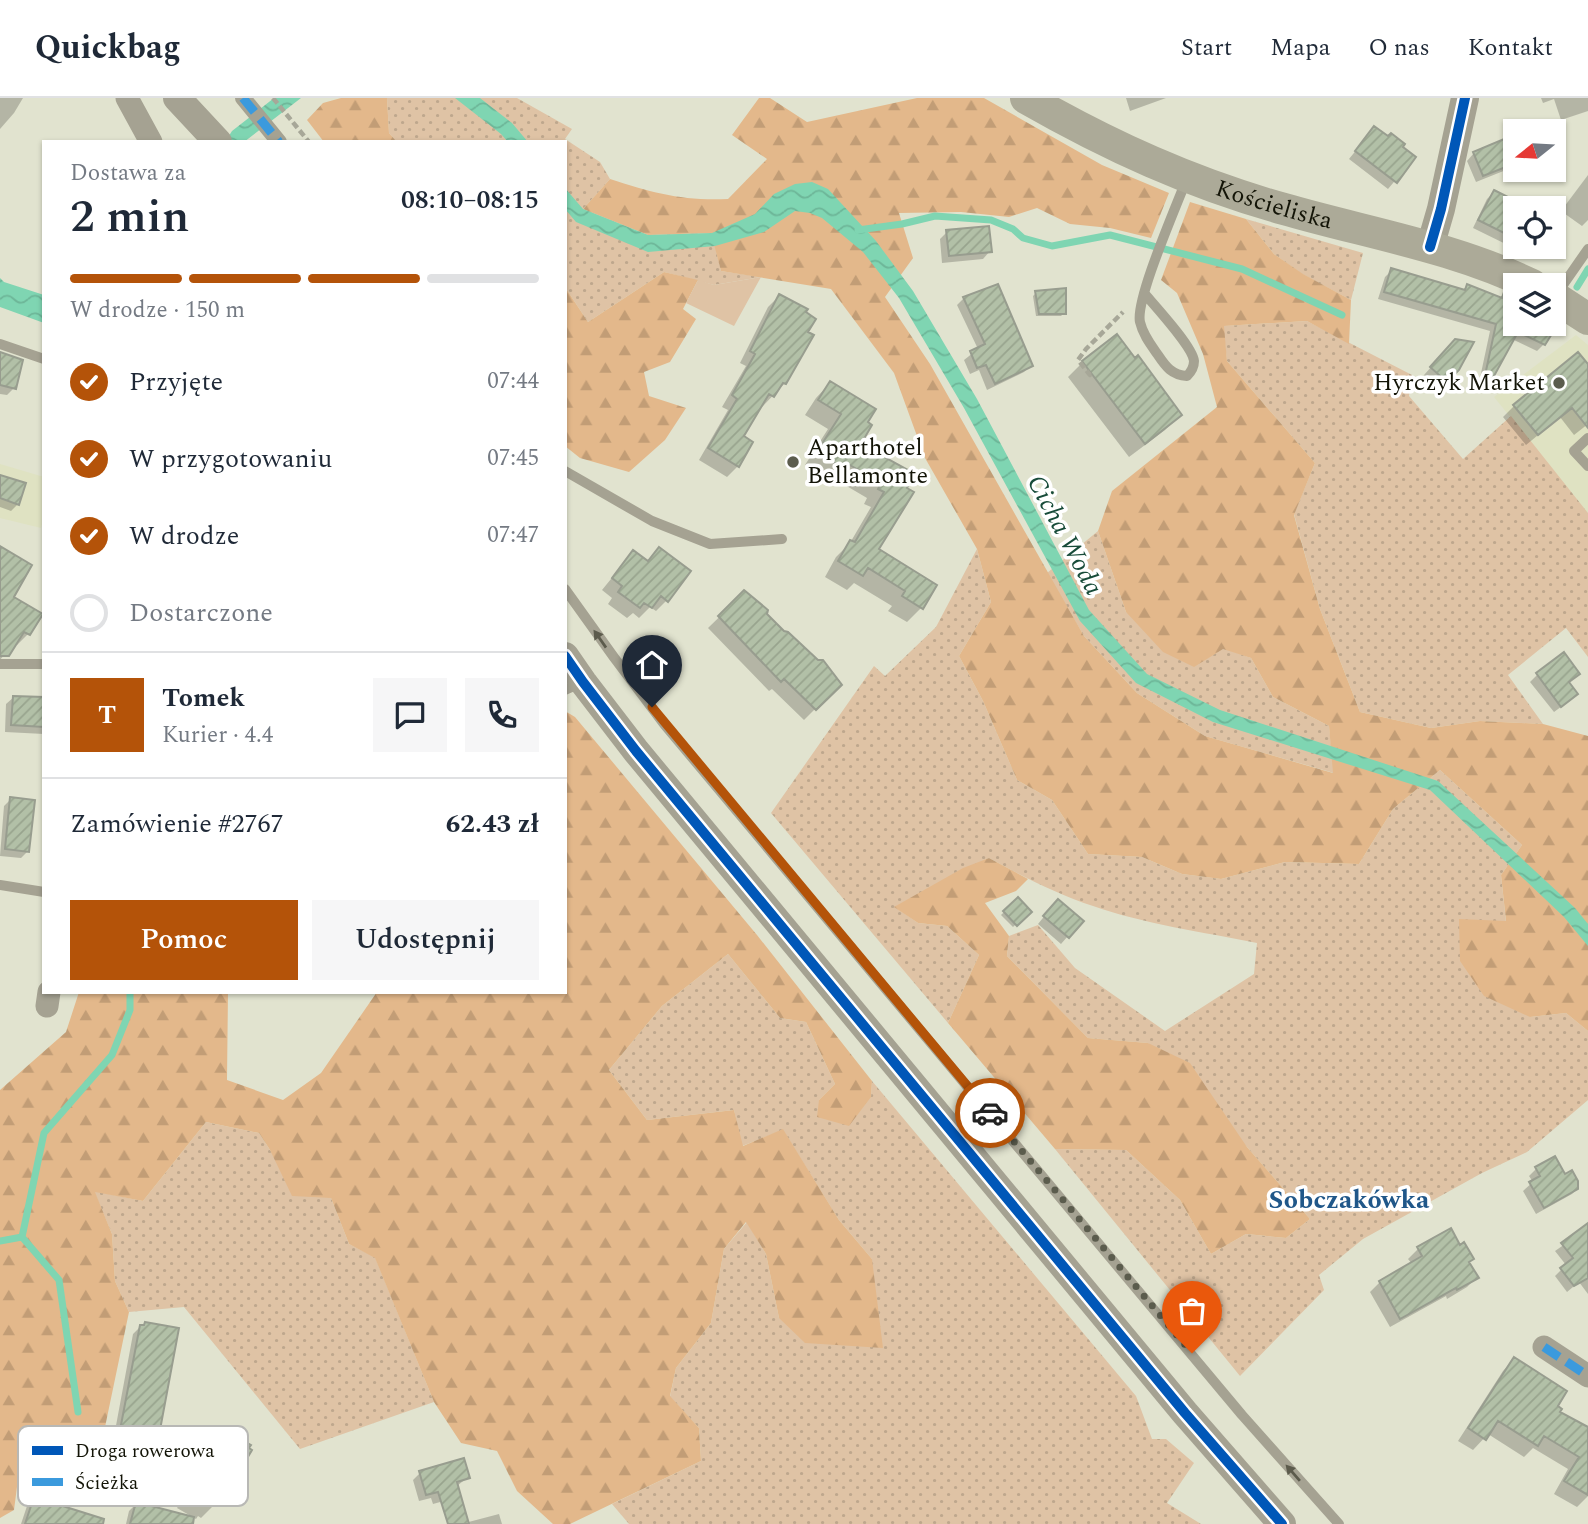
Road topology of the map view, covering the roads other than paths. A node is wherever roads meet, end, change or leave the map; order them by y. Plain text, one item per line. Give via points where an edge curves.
1 (127, 98) edge
2 (177, 98) edge
3 (243, 98) edge
4 (1026, 98) edge
5 (1465, 98) edge
6 (150, 140) edge
7 (216, 140) edge
8 (277, 140) edge
9 (1186, 178) junction
10 (1430, 247) junction
11 (1588, 249) edge
12 (1505, 273) edge
13 (1566, 280) edge
14 (1144, 293) junction
15 (1566, 305) edge
16 (1588, 319) edge
17 (0, 344) edge
18 (42, 358) edge
19 (1588, 438) edge
20 (1588, 466) edge
21 (567, 472) edge
22 (782, 539) dead end
23 (567, 592) edge
24 (567, 663) edge
25 (0, 664) edge
26 (42, 664) edge
27 (574, 686) edge
28 (0, 885) edge
29 (42, 892) edge
30 (1544, 1347) dead end
31 (1588, 1376) edge
32 (1282, 1524) edge
33 (1339, 1524) edge

1 - 6 street
2 - 7 street, bridge
3 - 8 street
4 - 9 main road, Kościeliska via 1104,141
5 - 10 street
9 - 10 main road, Kościeliska
9 - 14 lane
10 - 12 main road, Kościeliska
11 - 13 lane
14 - 14 lane via 1139,319 1144,335 1167,369 1187,376 1193,369 1191,353
15 - 16 main road
17 - 18 lane
19 - 20 lane via 1574,451
21 - 22 lane via 652,521 710,544
33 -> 23 lane via 1242,1415 714,783
24 - 27 street
25 - 26 lane
27 - 32 street via 654,772 1167,1392
28 - 29 lane
30 - 31 street

